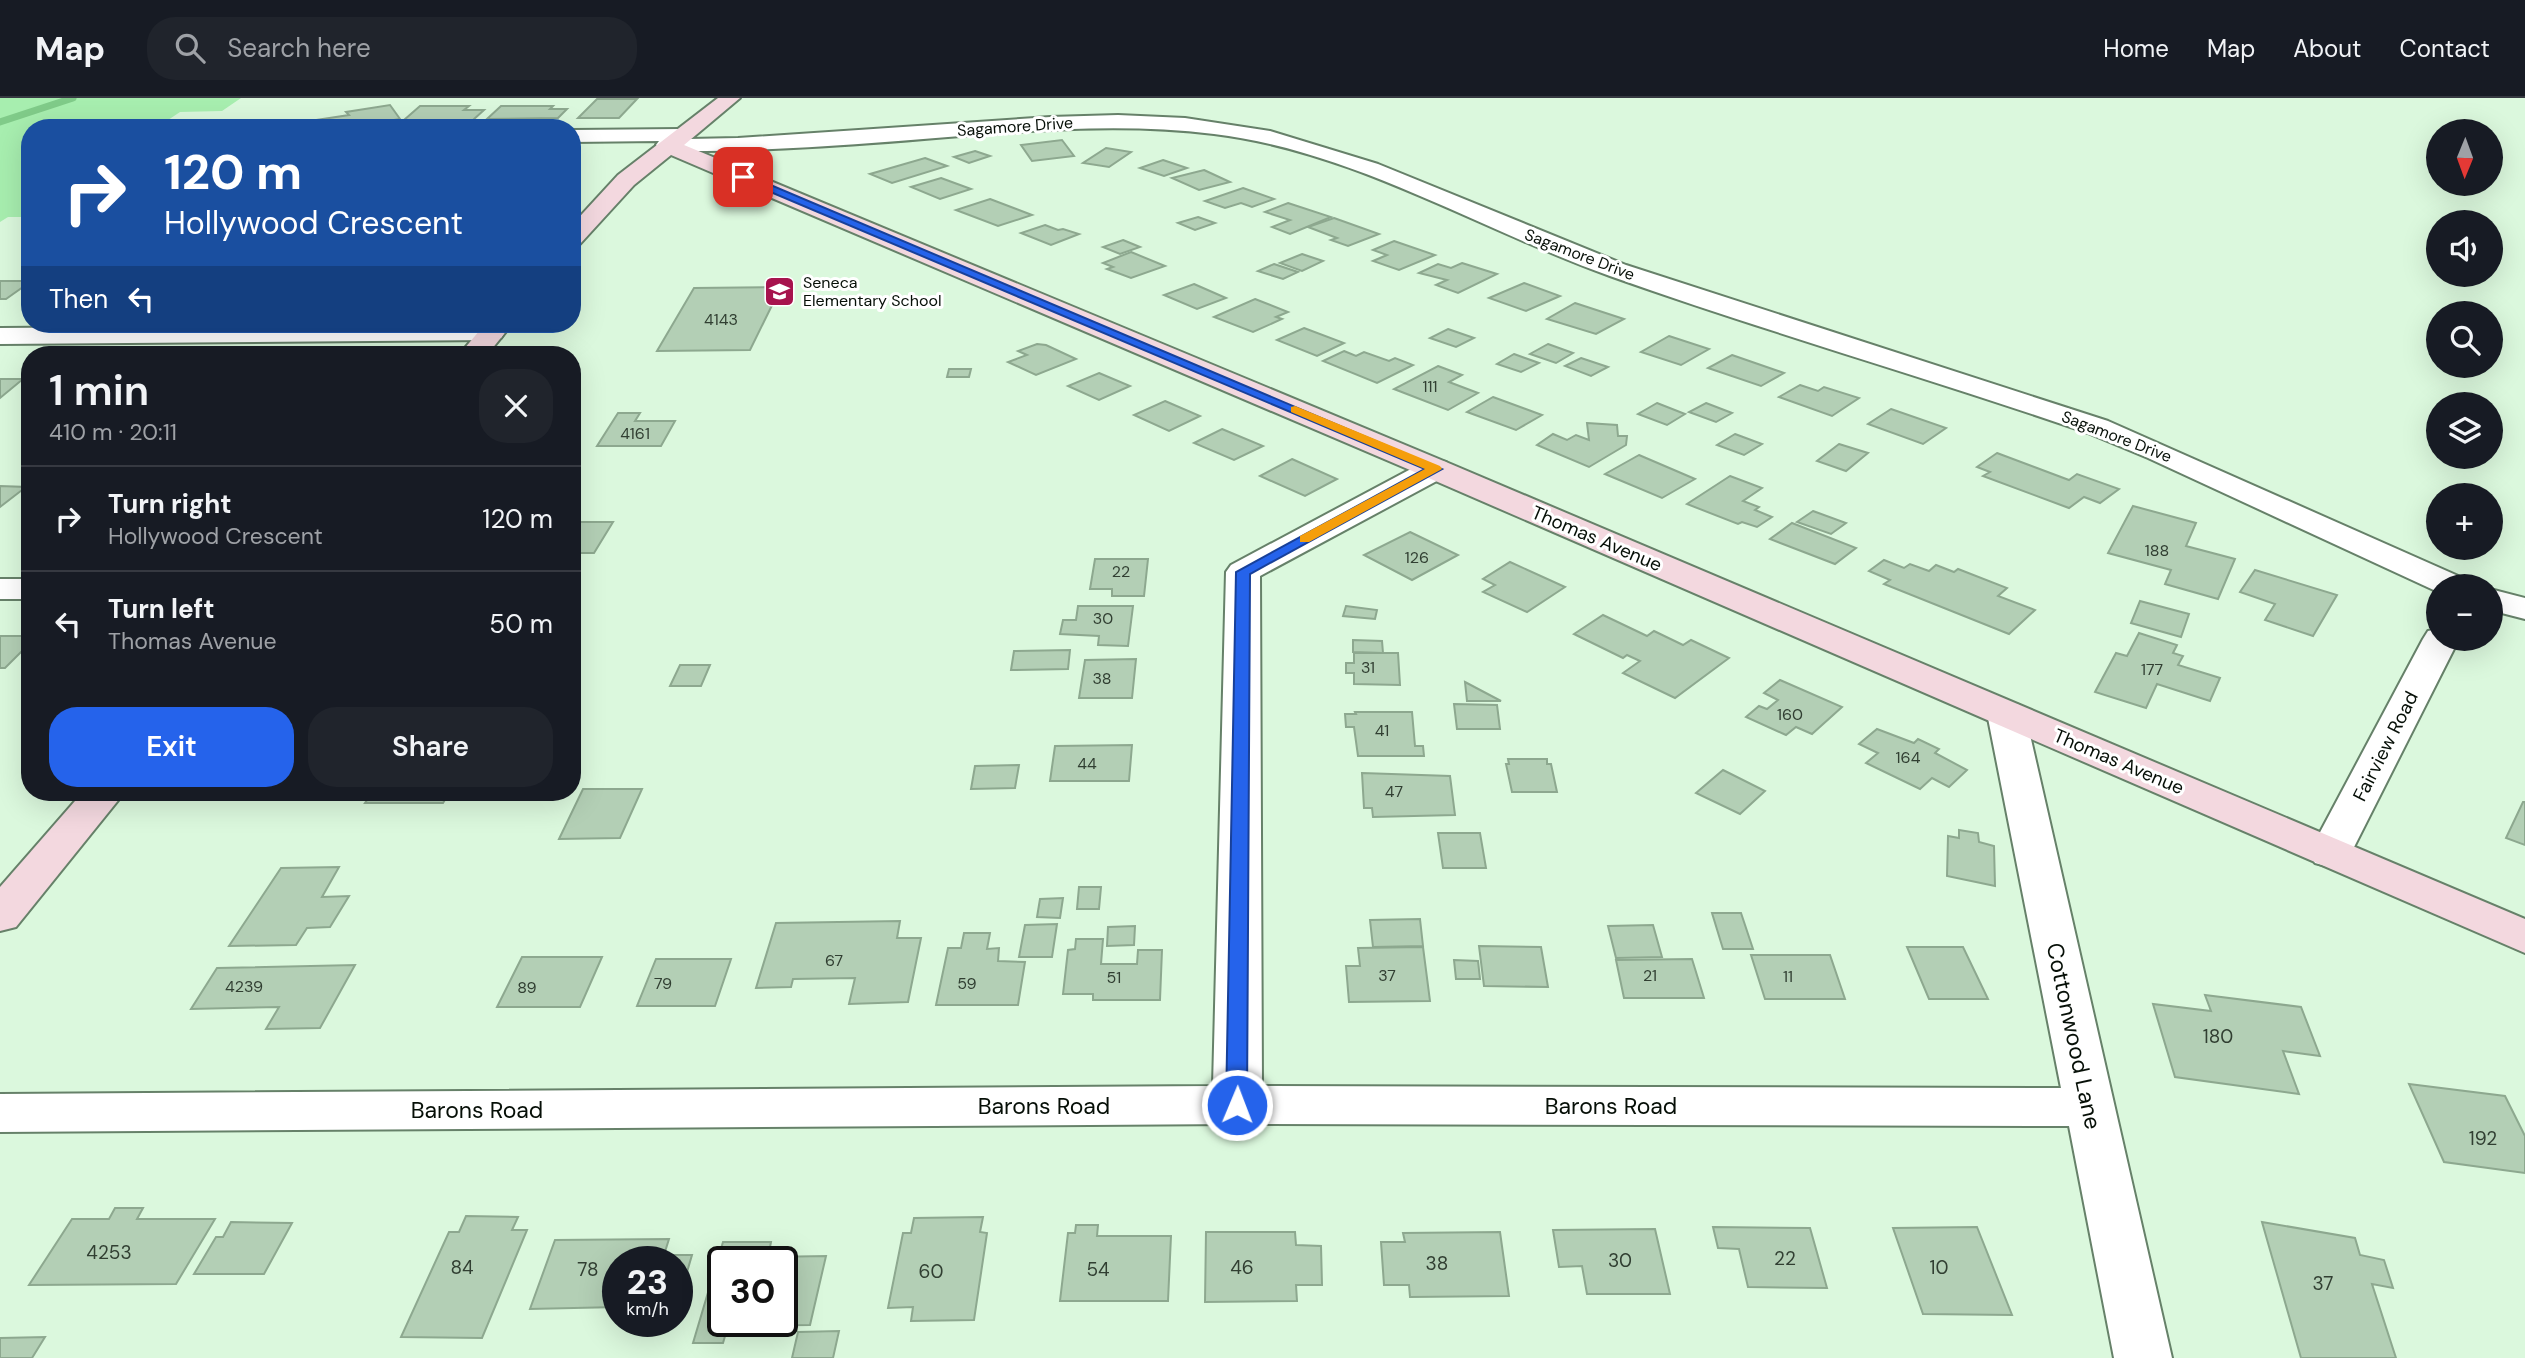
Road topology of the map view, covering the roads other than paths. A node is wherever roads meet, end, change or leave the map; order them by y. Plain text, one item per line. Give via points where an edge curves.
1 (730, 98) edge
2 (581, 136) edge
3 (674, 140) junction
4 (581, 229) edge
5 (186, 333) edge
6 (0, 336) edge
7 (1435, 469) junction
8 (2428, 574) edge
9 (0, 589) edge
10 (21, 589) edge
11 (2503, 603) edge
12 (2525, 609) edge
13 (2435, 651) edge
14 (2007, 713) junction
15 (97, 801) edge
16 (2330, 853) junction
17 (0, 916) edge
18 (2525, 937) edge
19 (1237, 1105) junction
20 (2089, 1107) junction
21 (0, 1114) edge
22 (2143, 1358) edge

1 - 3 main road
2 - 3 street, Sagamore Drive
3 - 4 main road via 626,180
3 - 7 main road, Thomas Avenue
3 - 8 street, Sagamore Drive via 772,145 1090,122 1172,123 1289,142 1615,269 2098,427
5 - 6 street
7 - 14 main road, Thomas Avenue
7 - 19 street via 1243,572
9 - 10 street
11 - 12 street
13 - 16 street, Fairview Road
14 - 16 main road, Thomas Avenue
14 - 20 street, Cottonwood Lane
15 - 17 main road
16 - 18 main road, Thomas Avenue
19 - 20 street, Barons Road
19 - 21 street, Barons Road
20 - 22 street, Cottonwood Lane

